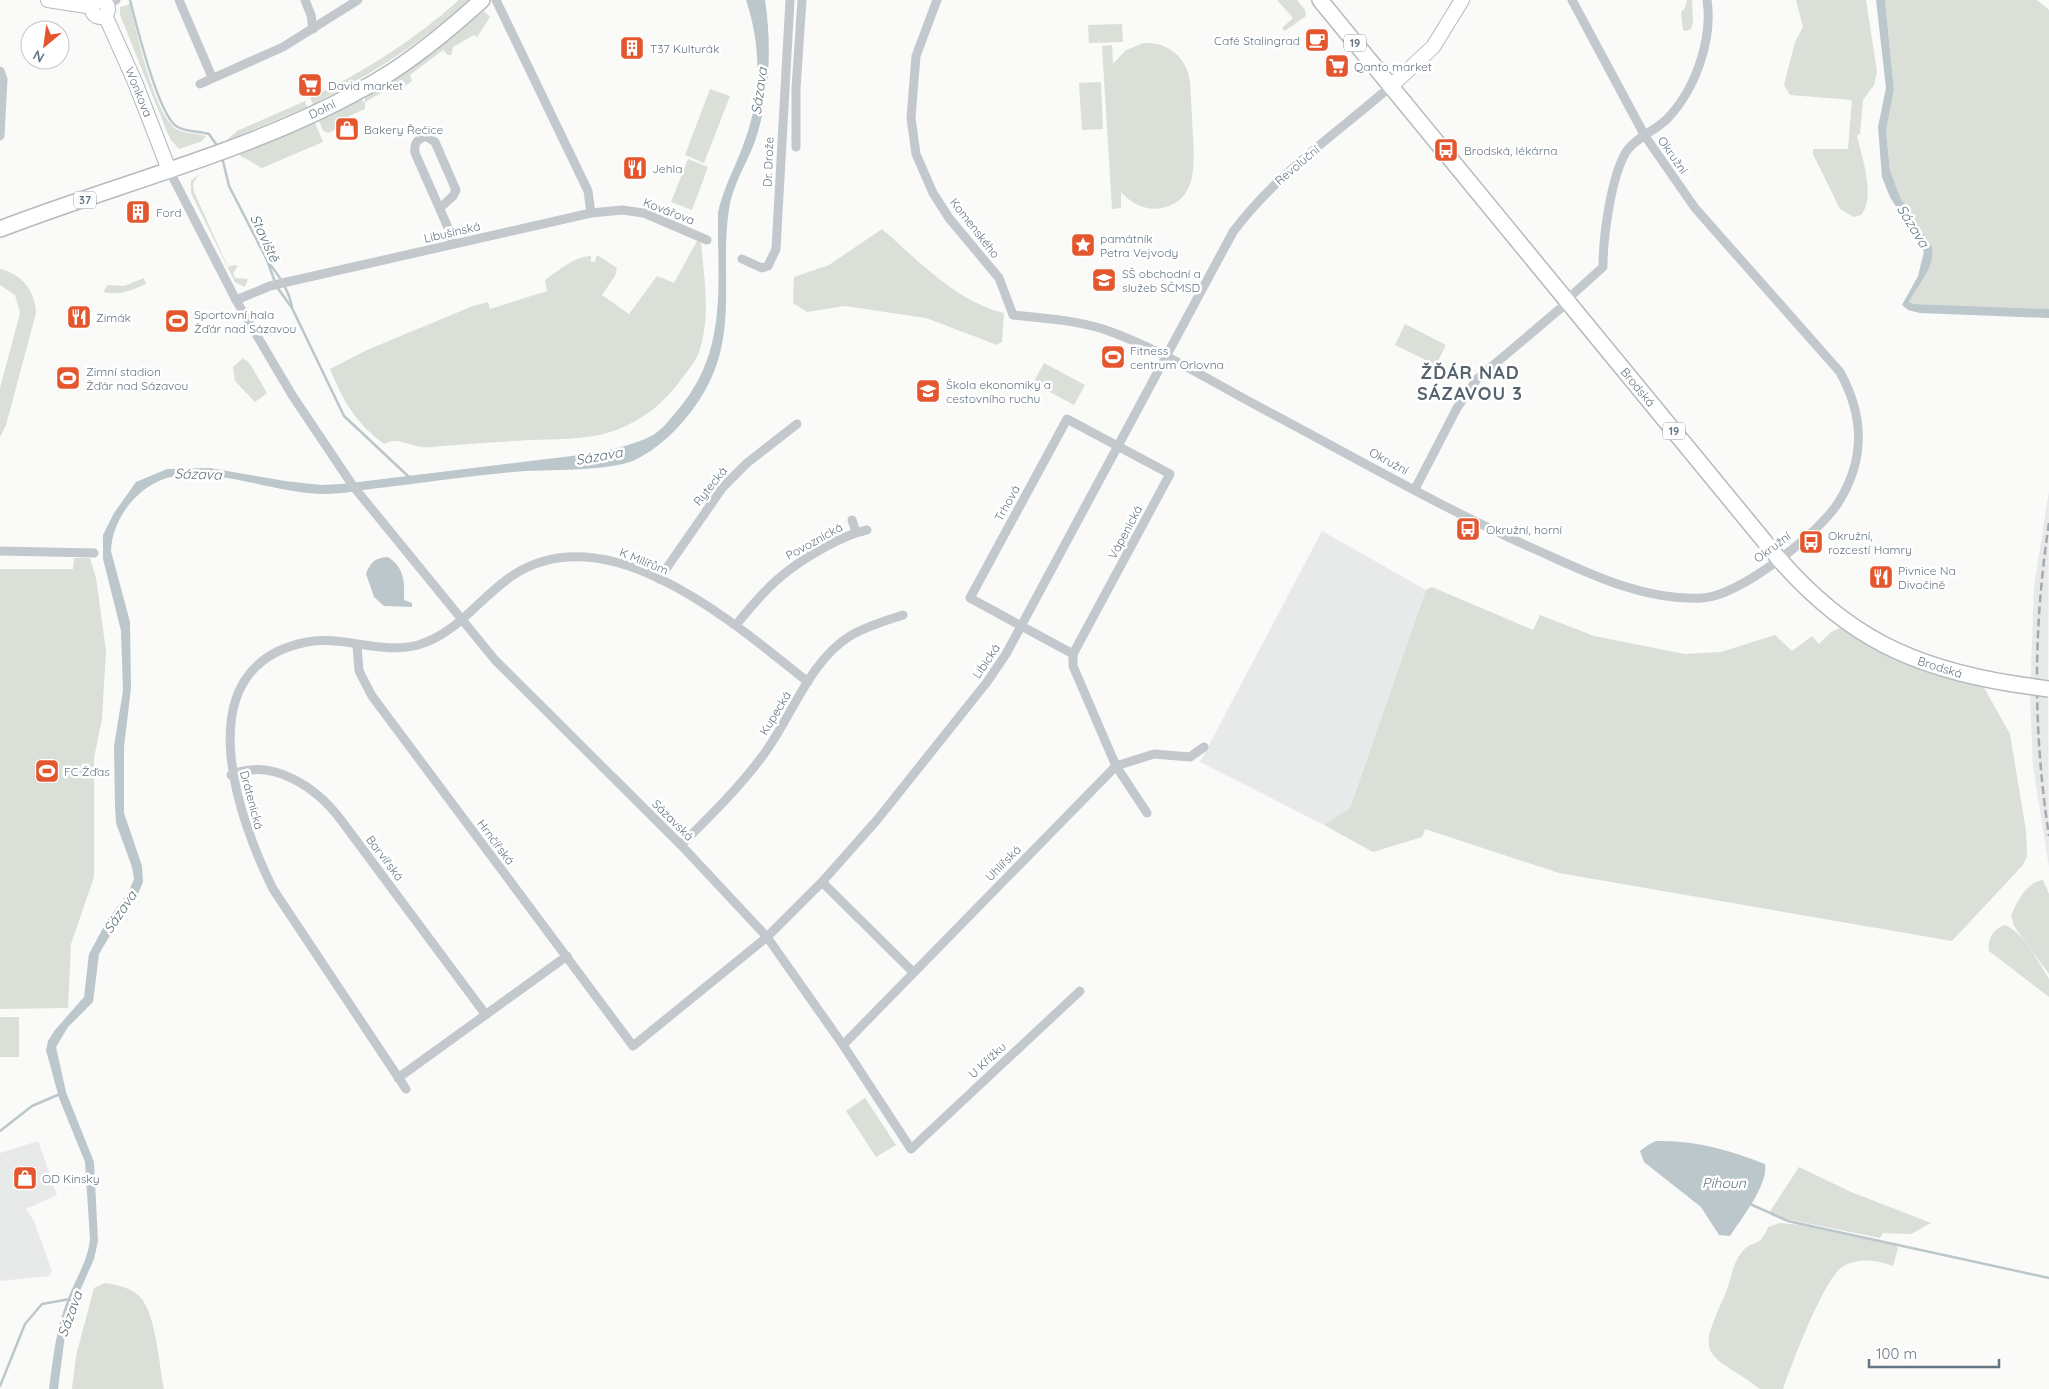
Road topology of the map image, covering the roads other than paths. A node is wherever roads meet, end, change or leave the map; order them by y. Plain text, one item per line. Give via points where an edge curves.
1 (48, 0) edge
2 (179, 0) edge
3 (305, 0) edge
4 (358, 0) edge
5 (482, 0) edge
6 (496, 0) edge
7 (790, 0) edge
8 (802, 0) edge
9 (937, 0) edge
10 (1320, 0) edge
11 (1462, 0) edge
12 (1572, 0) edge
13 (1707, 0) edge
14 (105, 7) edge
15 (313, 29) junction
16 (0, 71) edge
17 (212, 77) junction
18 (200, 84) dead end
19 (1391, 86) junction
20 (0, 136) edge
21 (1645, 136) junction
22 (796, 147) dead end
23 (169, 170) junction
24 (440, 208) junction
25 (590, 213) junction
26 (1, 227) edge
27 (707, 240) dead end
28 (453, 244) junction
29 (742, 259) dead end
30 (236, 300) junction
31 (1568, 302) junction
32 (1166, 357) junction
33 (797, 424) dead end
34 (1118, 446) junction
35 (1415, 489) junction
36 (852, 520) dead end
37 (867, 530) dead end
38 (856, 532) junction
39 (0, 551) edge
40 (94, 553) dead end
41 (1779, 559) junction
42 (659, 579) junction
43 (903, 615) dead end
44 (460, 620) junction
45 (736, 625) junction
46 (1022, 626) junction
47 (357, 645) junction
48 (1073, 654) junction
49 (808, 682) junction
50 (2049, 689) edge
51 (1204, 746) dead end
52 (1116, 766) junction
53 (231, 774) junction
54 (1147, 813) dead end
55 (681, 845) junction
56 (822, 882) junction
57 (767, 937) junction
58 (567, 956) junction
59 (912, 972) junction
60 (1080, 991) dead end
61 (486, 1015) junction
62 (843, 1044) junction
63 (633, 1046) joint
64 (398, 1078) junction
65 (406, 1089) dead end
66 (911, 1149) joint

1 - 14 main road
2 - 17 street
3 - 15 street
4 - 15 street
5 - 23 main road, Dolní / 37 via 435,40 380,79 313,114
6 - 25 street via 588,191
7 - 29 street, Dr. Drože via 776,249 768,266 762,268
8 - 22 street
9 - 32 street, Komenského via 916,56 911,118 916,154 949,218 999,278 1013,315 1103,329
10 - 19 main road, Brodská / 19
11 - 19 main road, Revoluční via 1433,47
12 - 21 street, Okružní
13 - 21 street via 1706,40 1696,73 1676,108
14 - 23 main road, Wonkova
15 - 17 street via 284,47
16 - 20 street
17 - 18 street
19 - 31 main road, Brodská / 19
19 - 32 street, Revoluční via 1273,185 1253,206 1233,232
21 - 31 street via 1627,150 1615,174 1603,267
21 - 41 street, Okružní via 1695,208 1840,372 1855,403 1858,456 1848,486 1830,514
23 - 26 main road, 37
23 - 30 street
24 - 24 street via 415,152 417,140 426,136 435,142 456,190
24 - 28 street
25 - 27 street, Kovářova via 622,210 644,213
25 - 28 street, Libušínská
28 - 30 street, Libušínská via 270,286
30 - 44 street, Sázavská via 353,486
31 - 35 street via 1477,379 1457,408
31 - 41 main road, Brodská / 19
32 - 34 street, Libická
32 - 35 street, Okružní
33 - 42 street, Rytecká via 746,463 723,487
34 - 46 street, Libická
34 - 46 street, Trhová via 1067,419 970,598
34 - 48 street, Vápenická via 1170,474
35 - 41 street, Okružní via 1549,556 1634,589 1662,596 1720,595
36 - 38 street
37 - 38 street, Povoznická
38 - 45 street, Povoznická via 795,564 764,590
39 - 40 street
41 - 50 main road, Brodská / 19, bridge via 1836,616 1883,645 1943,670
42 - 44 street, K Milířům via 617,562 579,557 548,560 515,574
42 - 45 street, K Milířům
43 - 49 street, Kupecká via 873,624 849,637 830,652
44 - 47 street, Drátenická via 432,640 418,645 389,648
44 - 55 street, Sázavská via 536,704
45 - 49 street, K Milířům
46 - 48 street
46 - 56 street, Libická via 987,682 877,820
47 - 53 street, Drátenická via 326,641 290,646 256,668 240,691 232,714
47 - 58 street, Hrnčířská via 359,670 369,691
48 - 52 street via 1073,666
49 - 55 street, Kupecká via 762,758
51 - 52 street, Uhlířská via 1190,757 1154,754
52 - 54 street
52 - 59 street, Uhlířská
53 - 61 street, Barvířská via 251,769 283,775 312,789 322,798
53 - 64 street, Drátenická via 248,833 273,889
55 - 57 street, Sázavská
56 - 57 street, Libická
56 - 59 street
57 - 62 street, Sázavská
57 - 63 street, Libická
58 - 61 street
58 - 63 street, Hrnčířská
59 - 62 street, Uhlířská
60 - 66 street, U Křížku
61 - 64 street
62 - 66 street, Sázavská
64 - 65 street, Drátenická

